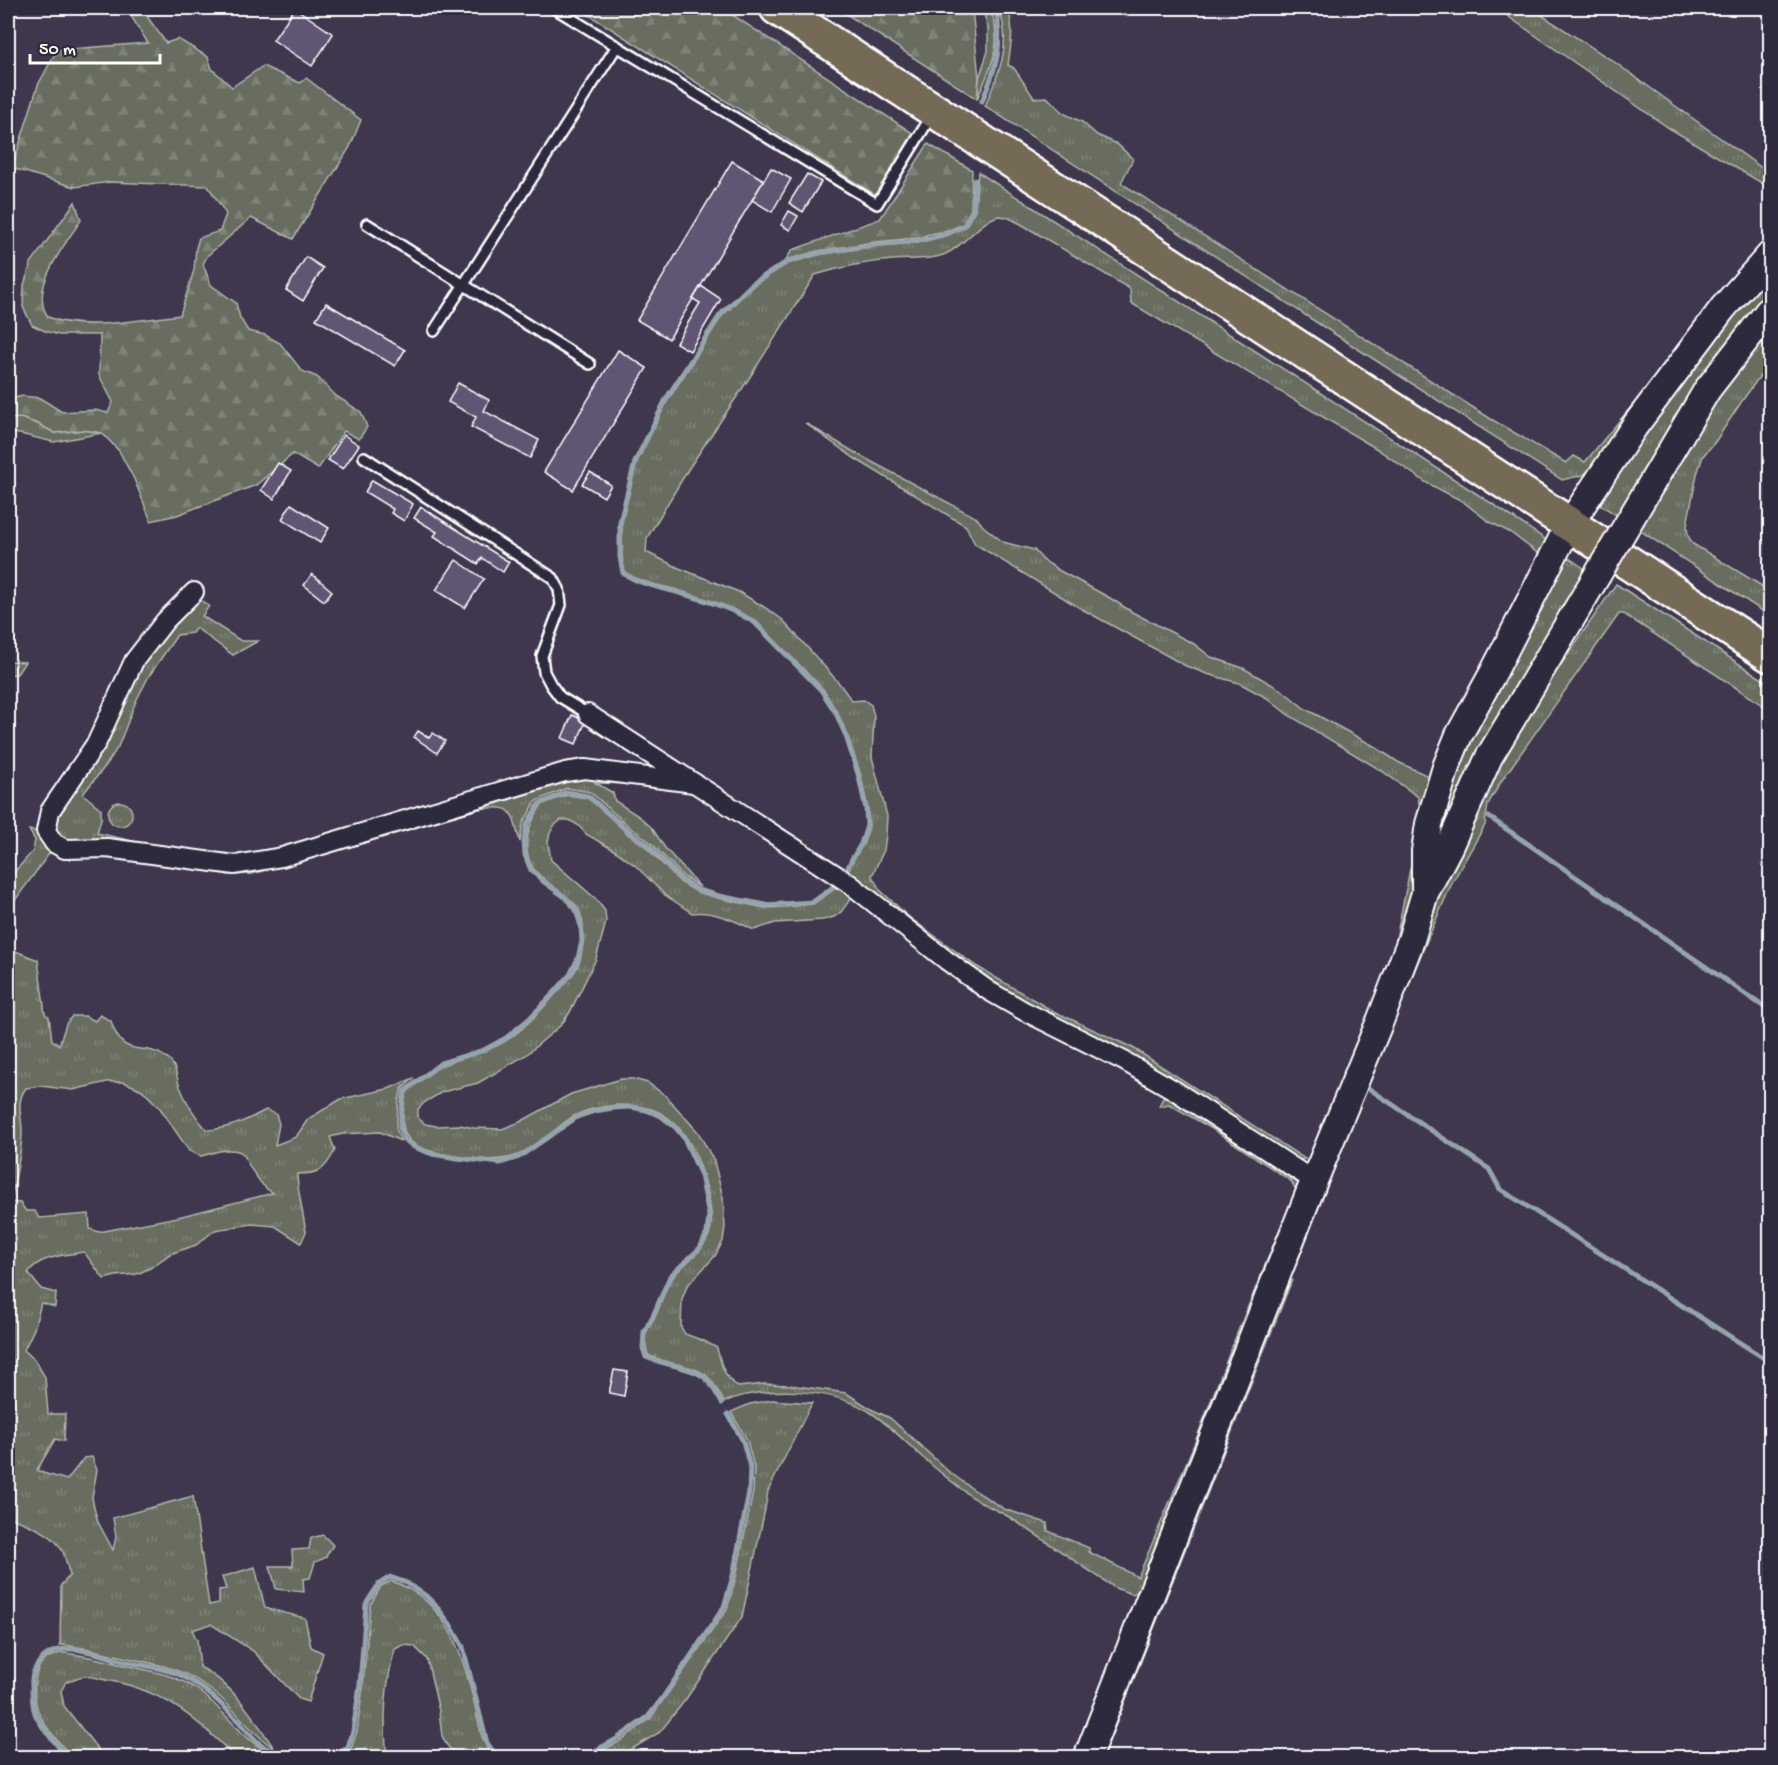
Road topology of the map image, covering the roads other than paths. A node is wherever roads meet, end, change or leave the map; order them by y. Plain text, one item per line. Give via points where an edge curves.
1 (554, 8) edge
2 (777, 8) edge
3 (617, 46) junction
4 (935, 111) junction
5 (367, 224) dead end
6 (1770, 255) edge
7 (463, 285) junction
8 (1770, 309) edge
9 (434, 331) dead end
10 (590, 364) dead end
11 (364, 457) dead end
12 (1569, 525) junction
13 (194, 592) dead end
14 (1770, 655) edge
15 (588, 714) joint
16 (694, 783) junction
17 (1425, 893) junction
18 (1314, 1181) junction
19 (1087, 1758) edge

1 - 3 lane
2 - 4 highway
3 - 4 lane via 877,204
3 - 7 lane
4 - 12 highway
5 - 7 lane
6 - 12 street via 1716,317 1634,427
7 - 9 lane
7 - 10 lane
8 - 17 street, bridge via 1707,390 1489,757
11 - 15 lane via 553,578 561,605 542,656 543,672 560,697
12 - 14 highway
12 - 17 street via 1446,767 1429,824
13 - 16 street via 134,661 97,742 50,811 46,831 54,843 65,849 107,848 235,865 282,856 565,772 585,769
15 - 16 street
16 - 18 street via 850,884 989,990 1174,1090
17 - 18 street via 1380,1021
18 - 19 street

